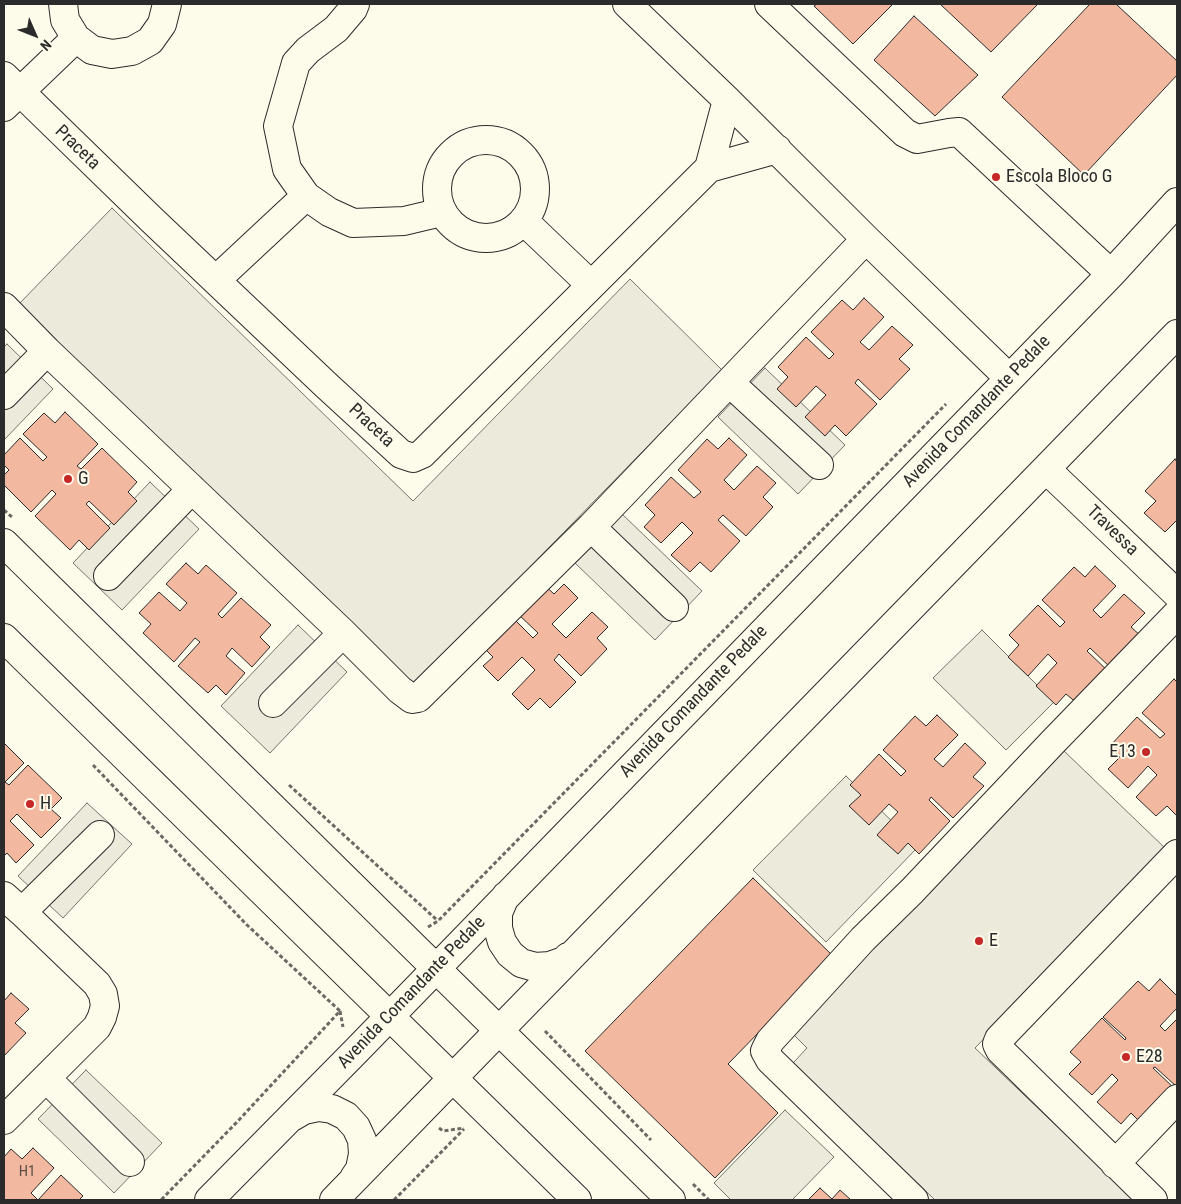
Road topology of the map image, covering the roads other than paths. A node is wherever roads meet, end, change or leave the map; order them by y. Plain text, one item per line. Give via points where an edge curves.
1 (63, 4) edge
2 (167, 4) edge
3 (355, 4) edge
4 (627, 4) edge
5 (769, 4) edge
6 (76, 38) junction
7 (9, 92) edge
8 (726, 100) junction
9 (776, 149) junction
10 (709, 168) junction
11 (306, 196) junction
12 (1177, 201) edge
13 (442, 212) junction
14 (525, 222) junction
15 (866, 239) junction
16 (1111, 274) junction
17 (216, 280) junction
18 (591, 285) junction
19 (4, 307) edge
20 (1177, 334) edge
21 (46, 351) junction
22 (1009, 378) junction
23 (730, 383) junction
24 (4, 395) edge
25 (820, 465) dead end
26 (1046, 469) junction
27 (192, 489) junction
28 (591, 527) junction
29 (4, 543) edge
30 (108, 576) dead end
31 (1177, 594) edge
32 (674, 607) dead end
33 (1177, 614) edge
34 (343, 633) junction
35 (4, 638) edge
36 (273, 703) dead end
37 (100, 835) dead end
38 (1177, 854) edge
39 (514, 888) junction
40 (13, 904) edge
41 (575, 952) junction
42 (436, 969) junction
43 (389, 1017) junction
44 (499, 1031) junction
45 (46, 1078) junction
46 (452, 1078) junction
47 (1177, 1100) edge
48 (291, 1118) junction
49 (4, 1120) edge
50 (130, 1162) dead end
51 (1115, 1164) junction
52 (343, 1191) edge
53 (210, 1200) edge
54 (577, 1200) edge
55 (671, 1200) edge
56 (914, 1200) edge
57 (1153, 1200) edge

1 - 6 street via 65,20
2 - 6 street via 162,24 150,41 132,51 112,54 92,50
3 - 11 street via 336,29 296,63 278,126 287,168
4 - 8 street
5 - 16 street via 905,133 917,139 959,132
6 - 7 street
7 - 17 street, Praceta
8 - 9 street
8 - 10 street
9 - 10 street, Praceta
9 - 15 street
10 - 18 street, Praceta
11 - 13 street via 353,223 404,221
11 - 17 street
12 - 16 street, Avenida Comandante Pedale
13 - 14 street via 452,226 464,234 481,238 494,238
13 - 14 street via 437,196 438,182 447,159 462,146 478,141 500,142 523,156 532,171 533,203
14 - 18 street
15 - 22 street
15 - 23 street
16 - 22 street, Avenida Comandante Pedale
17 - 18 street, Praceta via 401,454 413,458 422,454
19 - 21 street
20 - 26 street
21 - 24 street
21 - 27 street
22 - 39 street, Avenida Comandante Pedale
23 - 25 street
23 - 28 street
26 - 31 street, Travessa
26 - 41 street
27 - 30 street
27 - 34 street
28 - 32 street
28 - 34 street via 418,698 412,699 400,690
29 - 42 street
33 - 56 street via 912,892 863,939 770,1041 765,1051 770,1060
34 - 36 street
35 - 43 street
37 - 40 street
38 - 51 street via 998,1039 1000,1050
39 - 41 street via 498,913 502,942 510,954 522,963 536,967 564,961
39 - 42 street, Avenida Comandante Pedale
40 - 45 street via 103,994 105,1006 97,1027
41 - 44 street
42 - 43 street, Avenida Comandante Pedale
42 - 44 street
43 - 46 street
43 - 48 street, Avenida Comandante Pedale
44 - 46 street
44 - 55 street
45 - 49 street
45 - 50 street
46 - 52 street
46 - 54 street
47 - 51 street
48 - 52 street via 304,1110 318,1107 346,1116 356,1127 362,1140 363,1154 360,1168
48 - 53 street, Avenida Comandante Pedale
51 - 57 street

